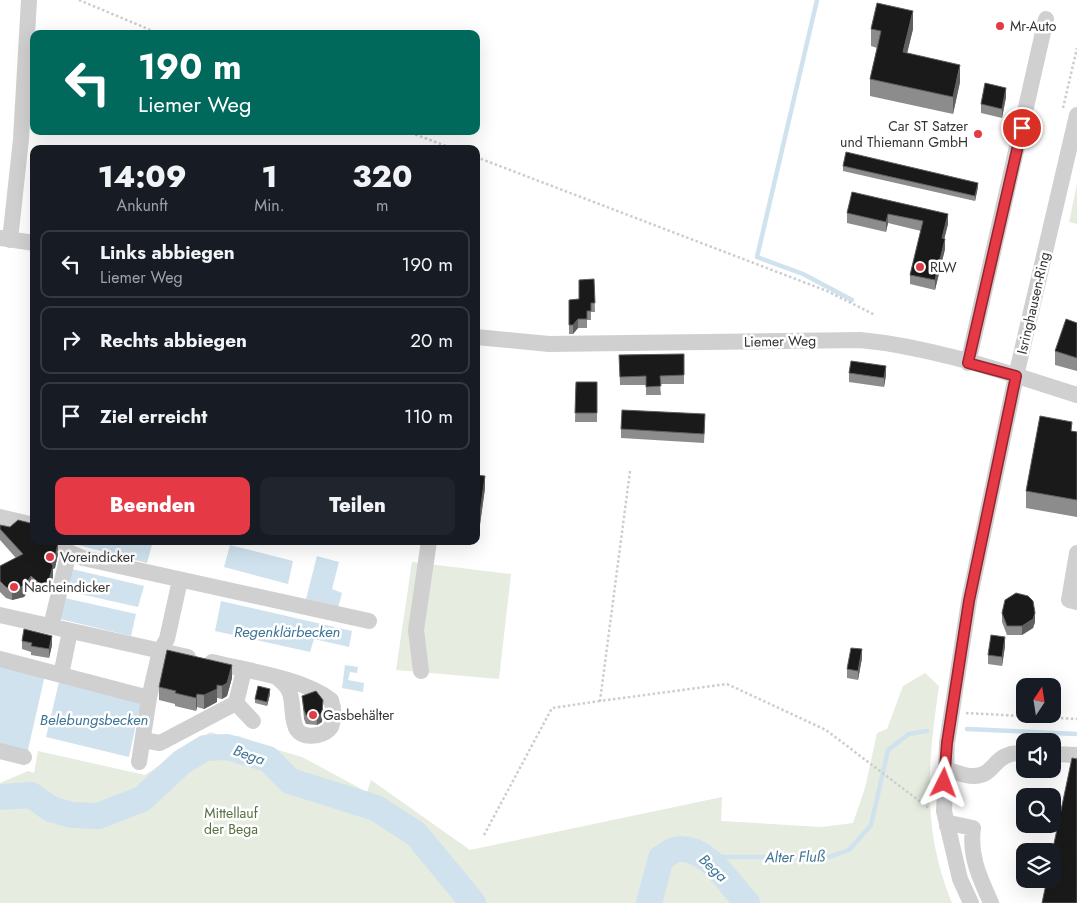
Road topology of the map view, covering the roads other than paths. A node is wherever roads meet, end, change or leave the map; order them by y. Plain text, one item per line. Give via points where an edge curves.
1 (29, 0) edge
2 (1046, 19) dead end
3 (1077, 116) edge
4 (5, 239) edge
5 (30, 242) edge
6 (480, 337) edge
7 (968, 363) junction
8 (1016, 376) junction
9 (1077, 395) edge
10 (0, 517) edge
11 (30, 524) edge
12 (428, 545) edge
13 (65, 547) edge
14 (1077, 552) edge
15 (180, 580) junction
16 (1077, 602) edge
17 (0, 614) edge
18 (369, 621) dead end
19 (50, 626) junction
20 (70, 631) junction
21 (160, 652) junction
22 (0, 659) edge
23 (244, 670) junction
24 (421, 671) dead end
25 (61, 675) junction
26 (279, 679) dead end
27 (149, 698) junction
28 (236, 703) junction
29 (253, 722) dead end
30 (142, 740) junction
31 (0, 751) edge
32 (1016, 752) edge
33 (1061, 755) edge
34 (24, 756) dead end
35 (1077, 756) edge
36 (139, 762) dead end
37 (945, 769) junction
38 (946, 818) junction
39 (971, 903) edge
40 (991, 903) edge

1 - 4 street via 21,139
2 - 7 street
3 - 8 street, Isringhausen-Ring
4 - 5 street
6 - 7 street, Liemer Weg via 549,344 860,340 910,348
7 - 8 street, Liemer Weg
8 - 9 street, Liemer Weg
8 - 37 street, Isringhausen-Ring via 969,601
10 - 11 street
12 - 24 street via 416,630
13 - 15 street via 83,558
13 - 19 street
14 - 16 street via 1069,600
15 - 18 street
15 - 21 street via 167,639
17 - 19 street
19 - 20 street
20 - 21 street
20 - 25 street
21 - 23 street
21 - 27 street
22 - 25 street
23 - 26 street
23 - 28 street
25 - 27 street
27 - 30 street
28 - 29 street
28 - 30 street via 160,743
30 - 36 street
31 - 34 street
32 - 37 street via 996,761 990,771 975,776
33 - 35 street
37 - 38 street, Isringhausen-Ring
38 - 39 street, Isringhausen-Ring via 960,879
38 - 40 street via 954,824 973,828 970,845 976,869

